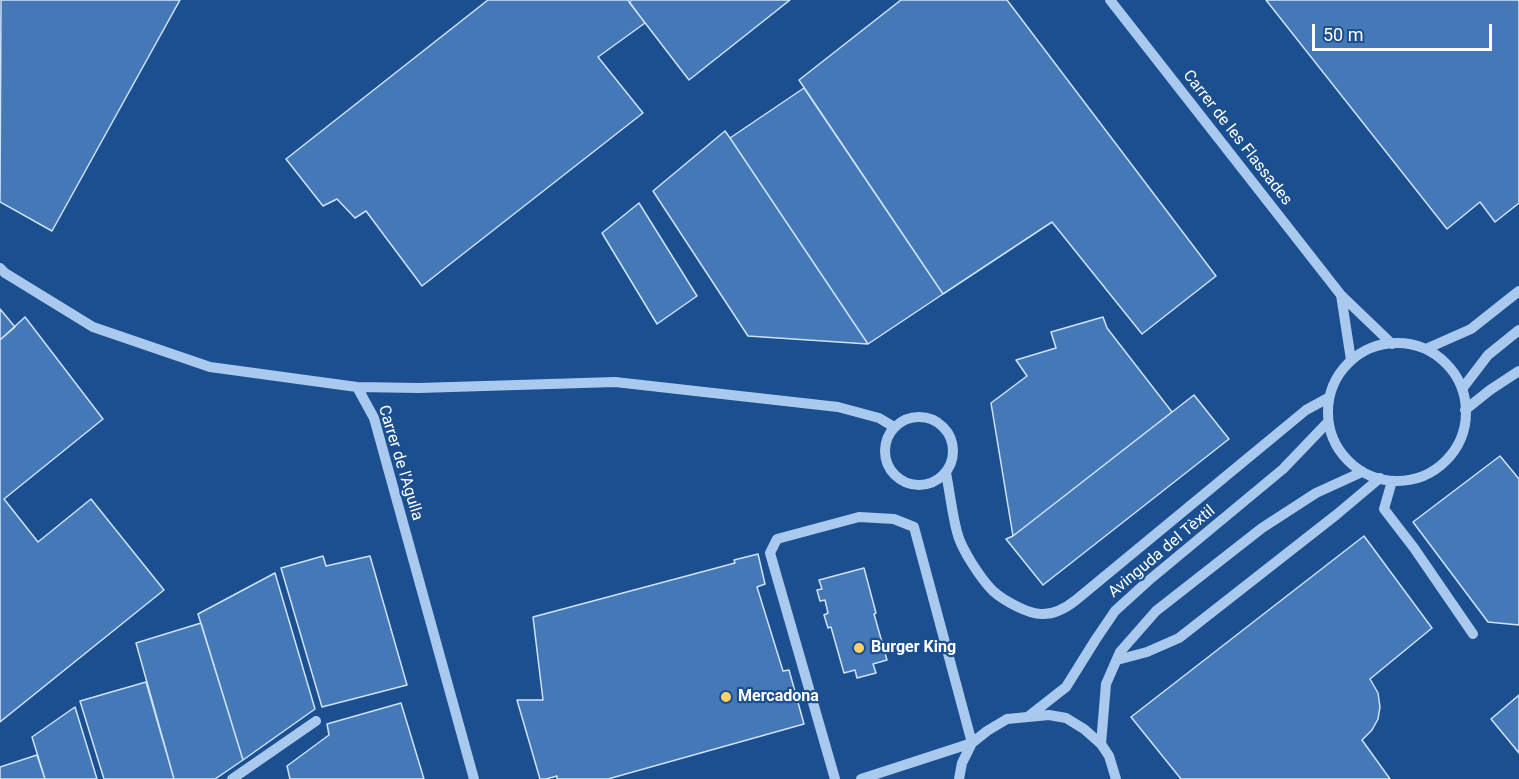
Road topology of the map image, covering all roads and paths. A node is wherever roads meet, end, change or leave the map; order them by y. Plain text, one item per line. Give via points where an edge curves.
1 (1110, 0) edge
2 (0, 268) edge
3 (1519, 291) edge
4 (1341, 295) junction
5 (1519, 330) edge
6 (1392, 344) junction
7 (1428, 348) junction
8 (1351, 360) junction
9 (1519, 371) edge
10 (357, 387) junction
11 (1462, 389) junction
12 (1328, 399) junction
13 (1465, 410) junction
14 (1328, 422) junction
15 (894, 427) junction
16 (1362, 472) junction
17 (946, 473) junction
18 (1380, 478) junction
19 (1392, 481) junction
20 (1473, 634) dead end
21 (1117, 660) junction
22 (1029, 716) junction
23 (316, 721) dead end
24 (972, 743) junction
25 (1101, 744) junction
26 (1119, 778) edge
27 (232, 779) edge
28 (474, 779) edge
29 (835, 779) edge
30 (861, 779) edge
31 (959, 779) edge

1 - 4 street, Carrer de les Flassades
2 - 10 street via 93,327 210,367
3 - 7 street via 1471,329
4 - 6 street, Carrer de les Flassades
4 - 8 street
5 - 11 street via 1488,355
6 - 7 street
6 - 8 street via 1370,349
7 - 11 street via 1454,371
8 - 12 street via 1337,377
9 - 13 street
10 - 15 street via 615,382 838,407 879,418
10 - 28 street, Carrer de l'Agulla via 374,417
11 - 13 street
12 - 14 street
12 - 17 street via 1306,410 1063,610 1043,614 1015,605 994,592 971,562 957,534
13 - 19 street via 1462,432 1453,452 1436,468 1415,478
14 - 16 street via 1335,444
14 - 22 street, Avinguda del Tèxtil via 1283,469 1115,611 1066,687
15 - 17 street via 904,420 927,417 947,429 954,452
15 - 17 street via 888,436 885,458 896,477 916,486 927,485
16 - 18 street
16 - 21 street via 1316,494 1262,528 1156,611
18 - 19 street
18 - 21 street via 1179,638
19 - 20 street via 1384,509
21 - 25 street via 1106,684
22 - 24 street via 1007,719
22 - 25 street via 1066,718
23 - 27 street
24 - 29 street via 914,527 894,519 859,517 777,539 770,553
24 - 30 street
24 - 31 street
25 - 26 street

